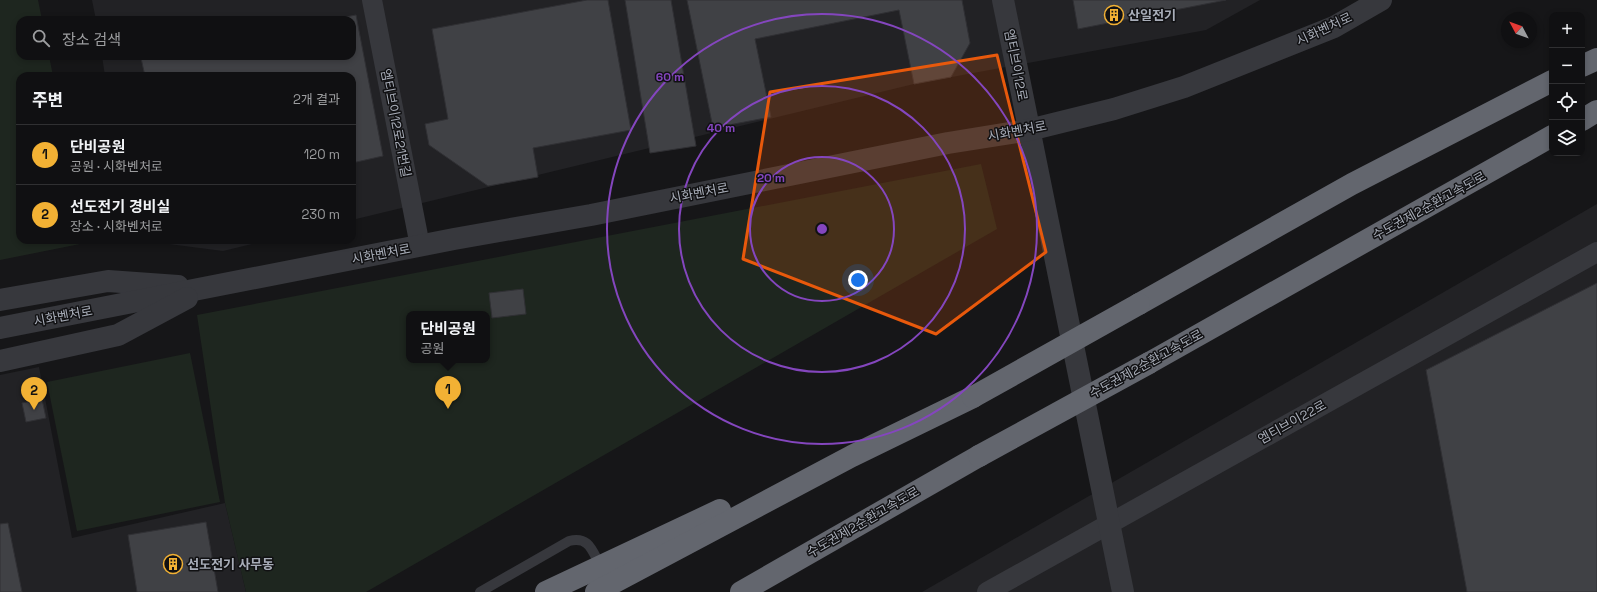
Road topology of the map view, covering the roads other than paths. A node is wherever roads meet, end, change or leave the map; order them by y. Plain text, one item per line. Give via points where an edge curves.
1 (372, 0) edge
2 (1003, 0) edge
3 (1381, 0) edge
4 (1597, 59) edge
5 (1585, 65) edge
6 (1549, 84) edge
7 (1597, 111) edge
8 (1585, 118) edge
9 (1029, 130) junction
10 (1549, 138) edge
11 (420, 246) junction
12 (1597, 252) edge
13 (207, 288) junction
14 (0, 300) edge
15 (0, 328) edge
16 (0, 361) edge
17 (852, 456) junction
18 (1109, 524) junction
19 (601, 567) junction
20 (480, 592) edge
21 (546, 592) edge
22 (596, 592) edge
23 (741, 592) edge
24 (987, 592) edge
25 (1123, 592) edge

1 - 11 street, 엠티브이12로21번길
2 - 9 street, 엠티브이12로
3 - 9 street, 시화벤처로 via 1334,27 1184,87 1114,109
4 - 5 highway
6 - 17 highway, bridge via 1352,184 973,397
7 - 8 highway
9 - 11 street, 시화벤처로 via 948,143
9 - 18 street, 엠티브이12로
10 - 23 highway, 수도권제2순환고속도로, bridge
11 - 13 street, 시화벤처로
12 - 18 street, 엠티브이22로
13 - 14 street via 108,281
13 - 15 street, 시화벤처로
13 - 16 street via 118,335
17 - 19 highway via 747,498
17 - 22 highway
18 - 24 street, 엠티브이22로
18 - 25 street, 엠티브이12로
19 - 20 lane via 588,542 569,540
19 - 21 highway

